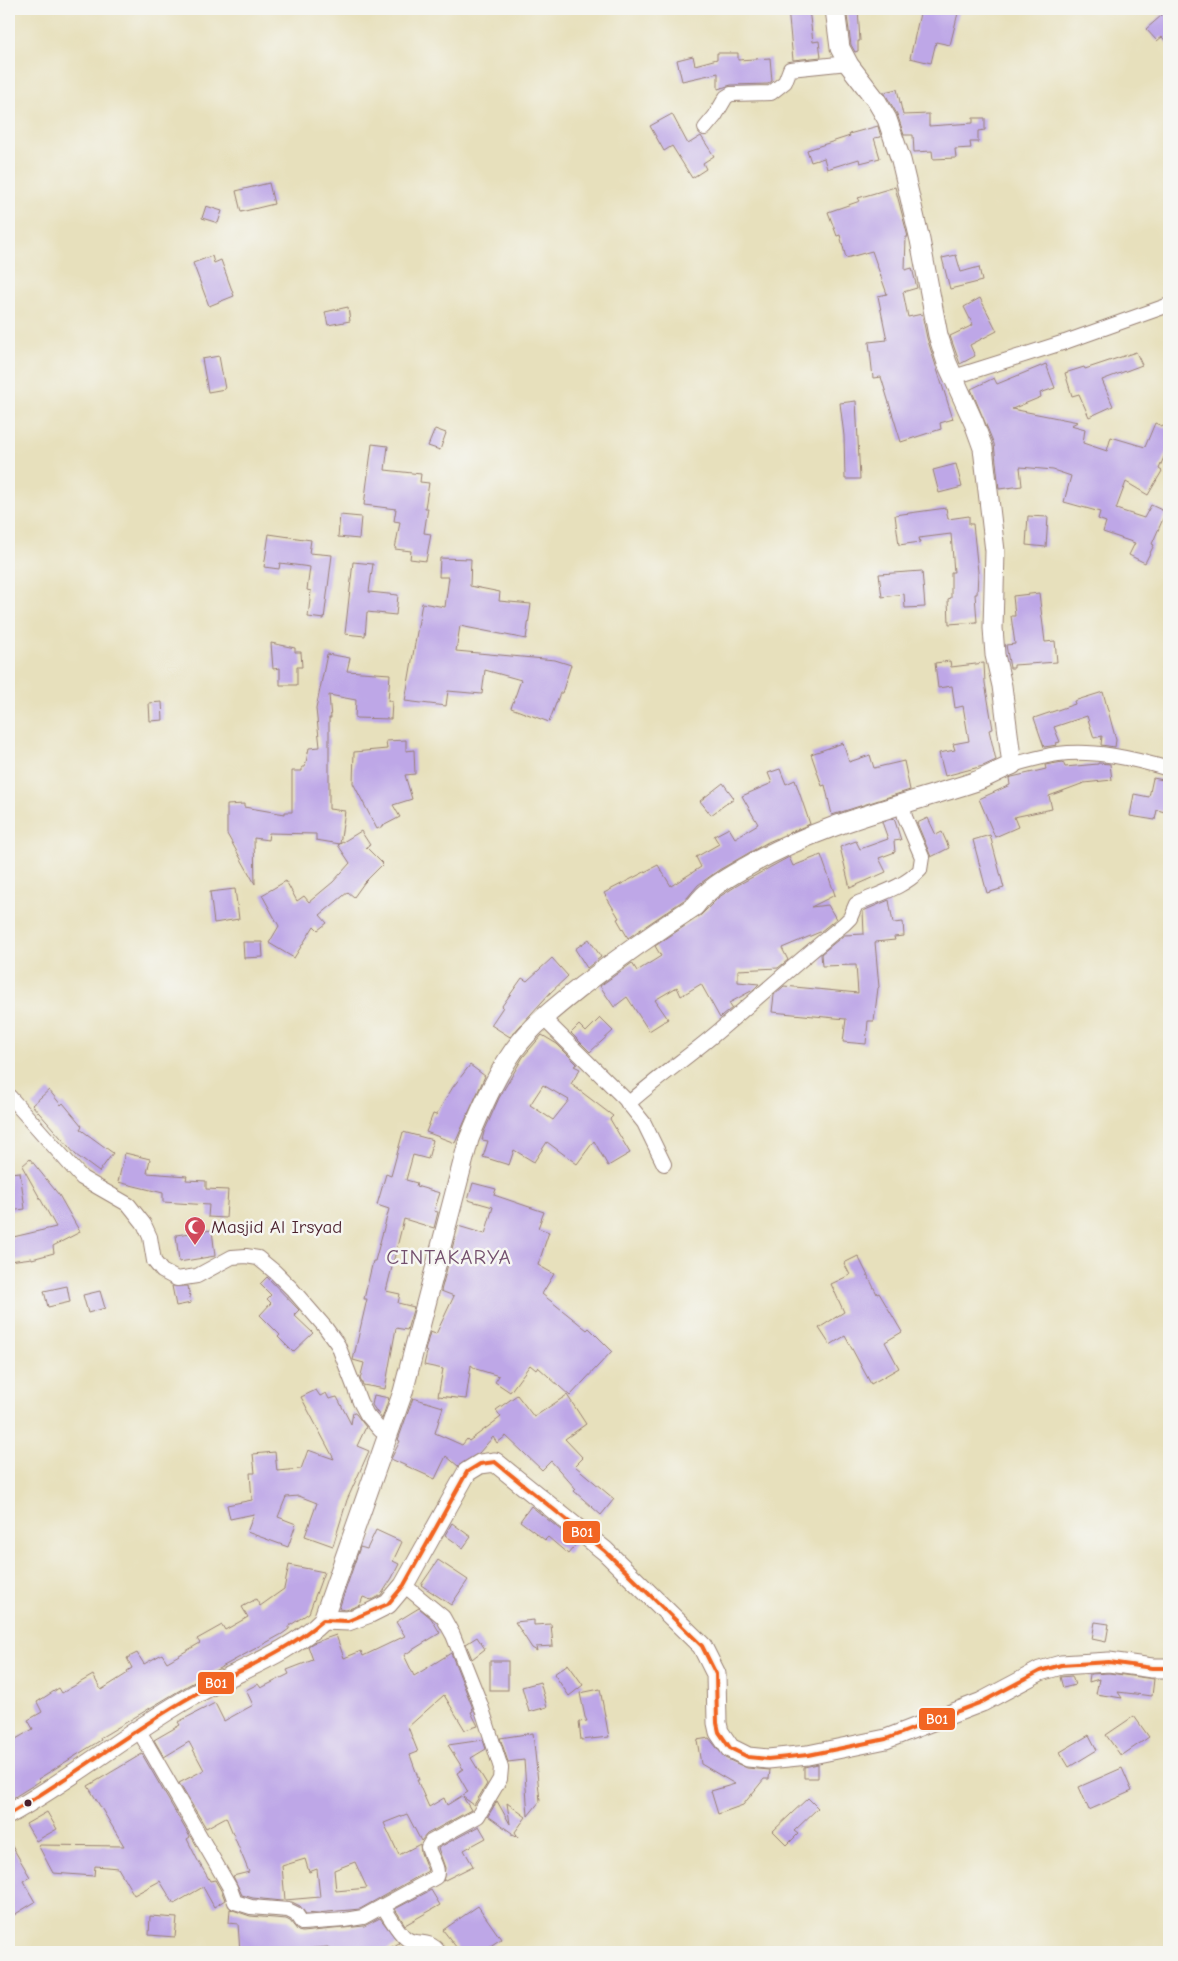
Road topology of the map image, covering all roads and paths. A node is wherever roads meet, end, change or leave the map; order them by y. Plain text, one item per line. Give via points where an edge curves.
1 (835, 9) edge
2 (848, 62) junction
3 (705, 128) dead end
4 (1169, 305) edge
5 (954, 376) junction
6 (1012, 765) junction
7 (1169, 769) edge
8 (903, 804) junction
9 (543, 1018) junction
10 (9, 1096) edge
11 (628, 1104) junction
12 (664, 1164) dead end
13 (388, 1435) junction
14 (404, 1586) junction
15 (323, 1620) junction
16 (1169, 1668) edge
17 (138, 1729) junction
18 (9, 1814) edge
19 (383, 1906) junction
20 (439, 1952) edge

1 - 2 street via 840,48
2 - 3 street via 790,69 785,82 771,94 731,94
2 - 5 street via 887,119 901,160 938,335
4 - 5 street via 1065,342
5 - 6 street via 983,448 987,471 995,552 995,655
6 - 7 street via 1059,754 1085,754 1114,756
6 - 8 street via 987,777
8 - 9 street via 842,822 794,841 730,876 704,893 695,906 606,967
8 - 11 street via 905,817 922,857 920,870 892,890 856,904 844,924
9 - 11 street
9 - 13 street via 514,1050 469,1139 403,1392
10 - 13 street via 82,1178 129,1205 144,1224 154,1261 162,1271 177,1279 197,1276 232,1257 246,1256 258,1258 275,1272 334,1339 367,1415
11 - 12 street via 644,1123
13 - 15 street
14 - 15 street via 388,1604 370,1613 348,1621
14 - 16 street via 468,1472 480,1464 496,1462 605,1551 702,1646 716,1674 720,1732 730,1748 761,1759 808,1756 886,1739 982,1702 1040,1671 1061,1666 1108,1662
14 - 19 street via 443,1618 453,1635 501,1768 500,1779 478,1816 431,1842 428,1847 438,1871 436,1877
15 - 17 street via 312,1632 282,1650 216,1682
17 - 18 street
17 - 19 street via 235,1902 251,1907 288,1910 302,1922 363,1917
19 - 20 street via 404,1937 431,1944

